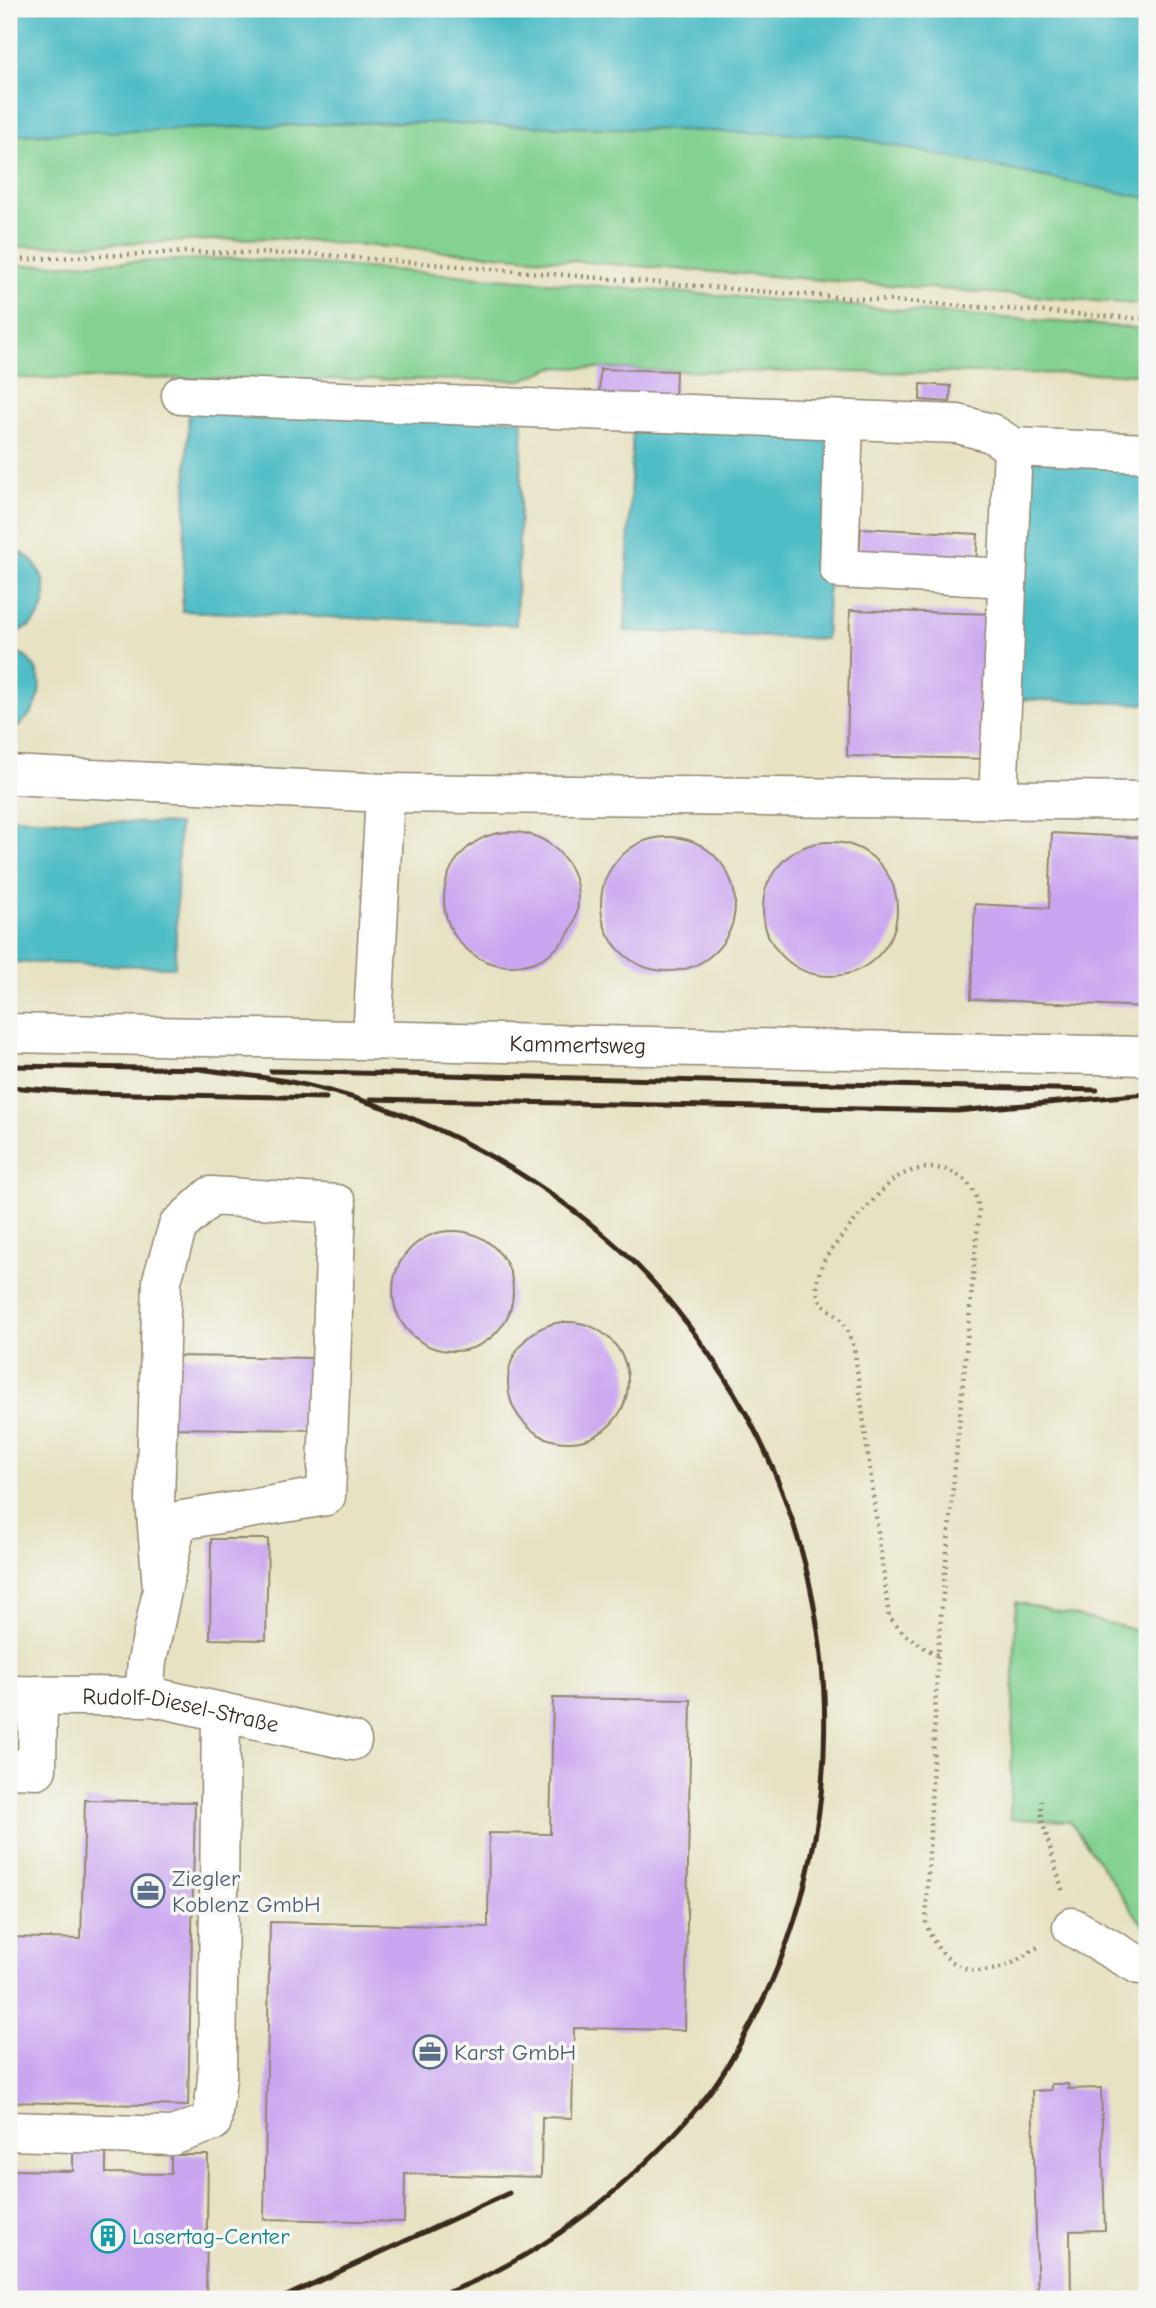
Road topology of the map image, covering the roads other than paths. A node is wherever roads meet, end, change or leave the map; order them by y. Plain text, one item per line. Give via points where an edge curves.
1 (181, 396) dead end
2 (844, 420) junction
3 (1013, 447) junction
4 (1147, 453) edge
5 (1007, 578) junction
6 (9, 775) edge
7 (385, 793) junction
8 (998, 800) junction
9 (1147, 801) edge
10 (9, 1033) edge
11 (372, 1040) junction
12 (1147, 1056) edge
13 (162, 1588) junction
14 (23, 1695) edge
15 (144, 1697) junction
16 (221, 1712) junction
17 (352, 1741) dead end
18 (9, 1768) edge
19 (1072, 1927) road end
20 (1147, 1965) edge
21 (9, 2131) edge

1 - 2 street
2 - 3 street via 958,424 990,433
2 - 5 street via 839,569
3 - 4 street
3 - 5 street
5 - 8 street
6 - 7 street
7 - 8 street
7 - 11 street
8 - 9 street
10 - 11 street, Kammertsweg
11 - 12 street, Kammertsweg
13 - 13 street via 177,1521 326,1496 337,1204 211,1196 178,1226 162,1280 155,1502
13 - 15 street
14 - 15 street, Rudolf-Diesel-Straße
14 - 18 street via 37,1769
15 - 16 street, Rudolf-Diesel-Straße
16 - 17 street, Rudolf-Diesel-Straße
16 - 21 street via 217,2078 212,2122 172,2136
19 - 20 street via 1139,1965

